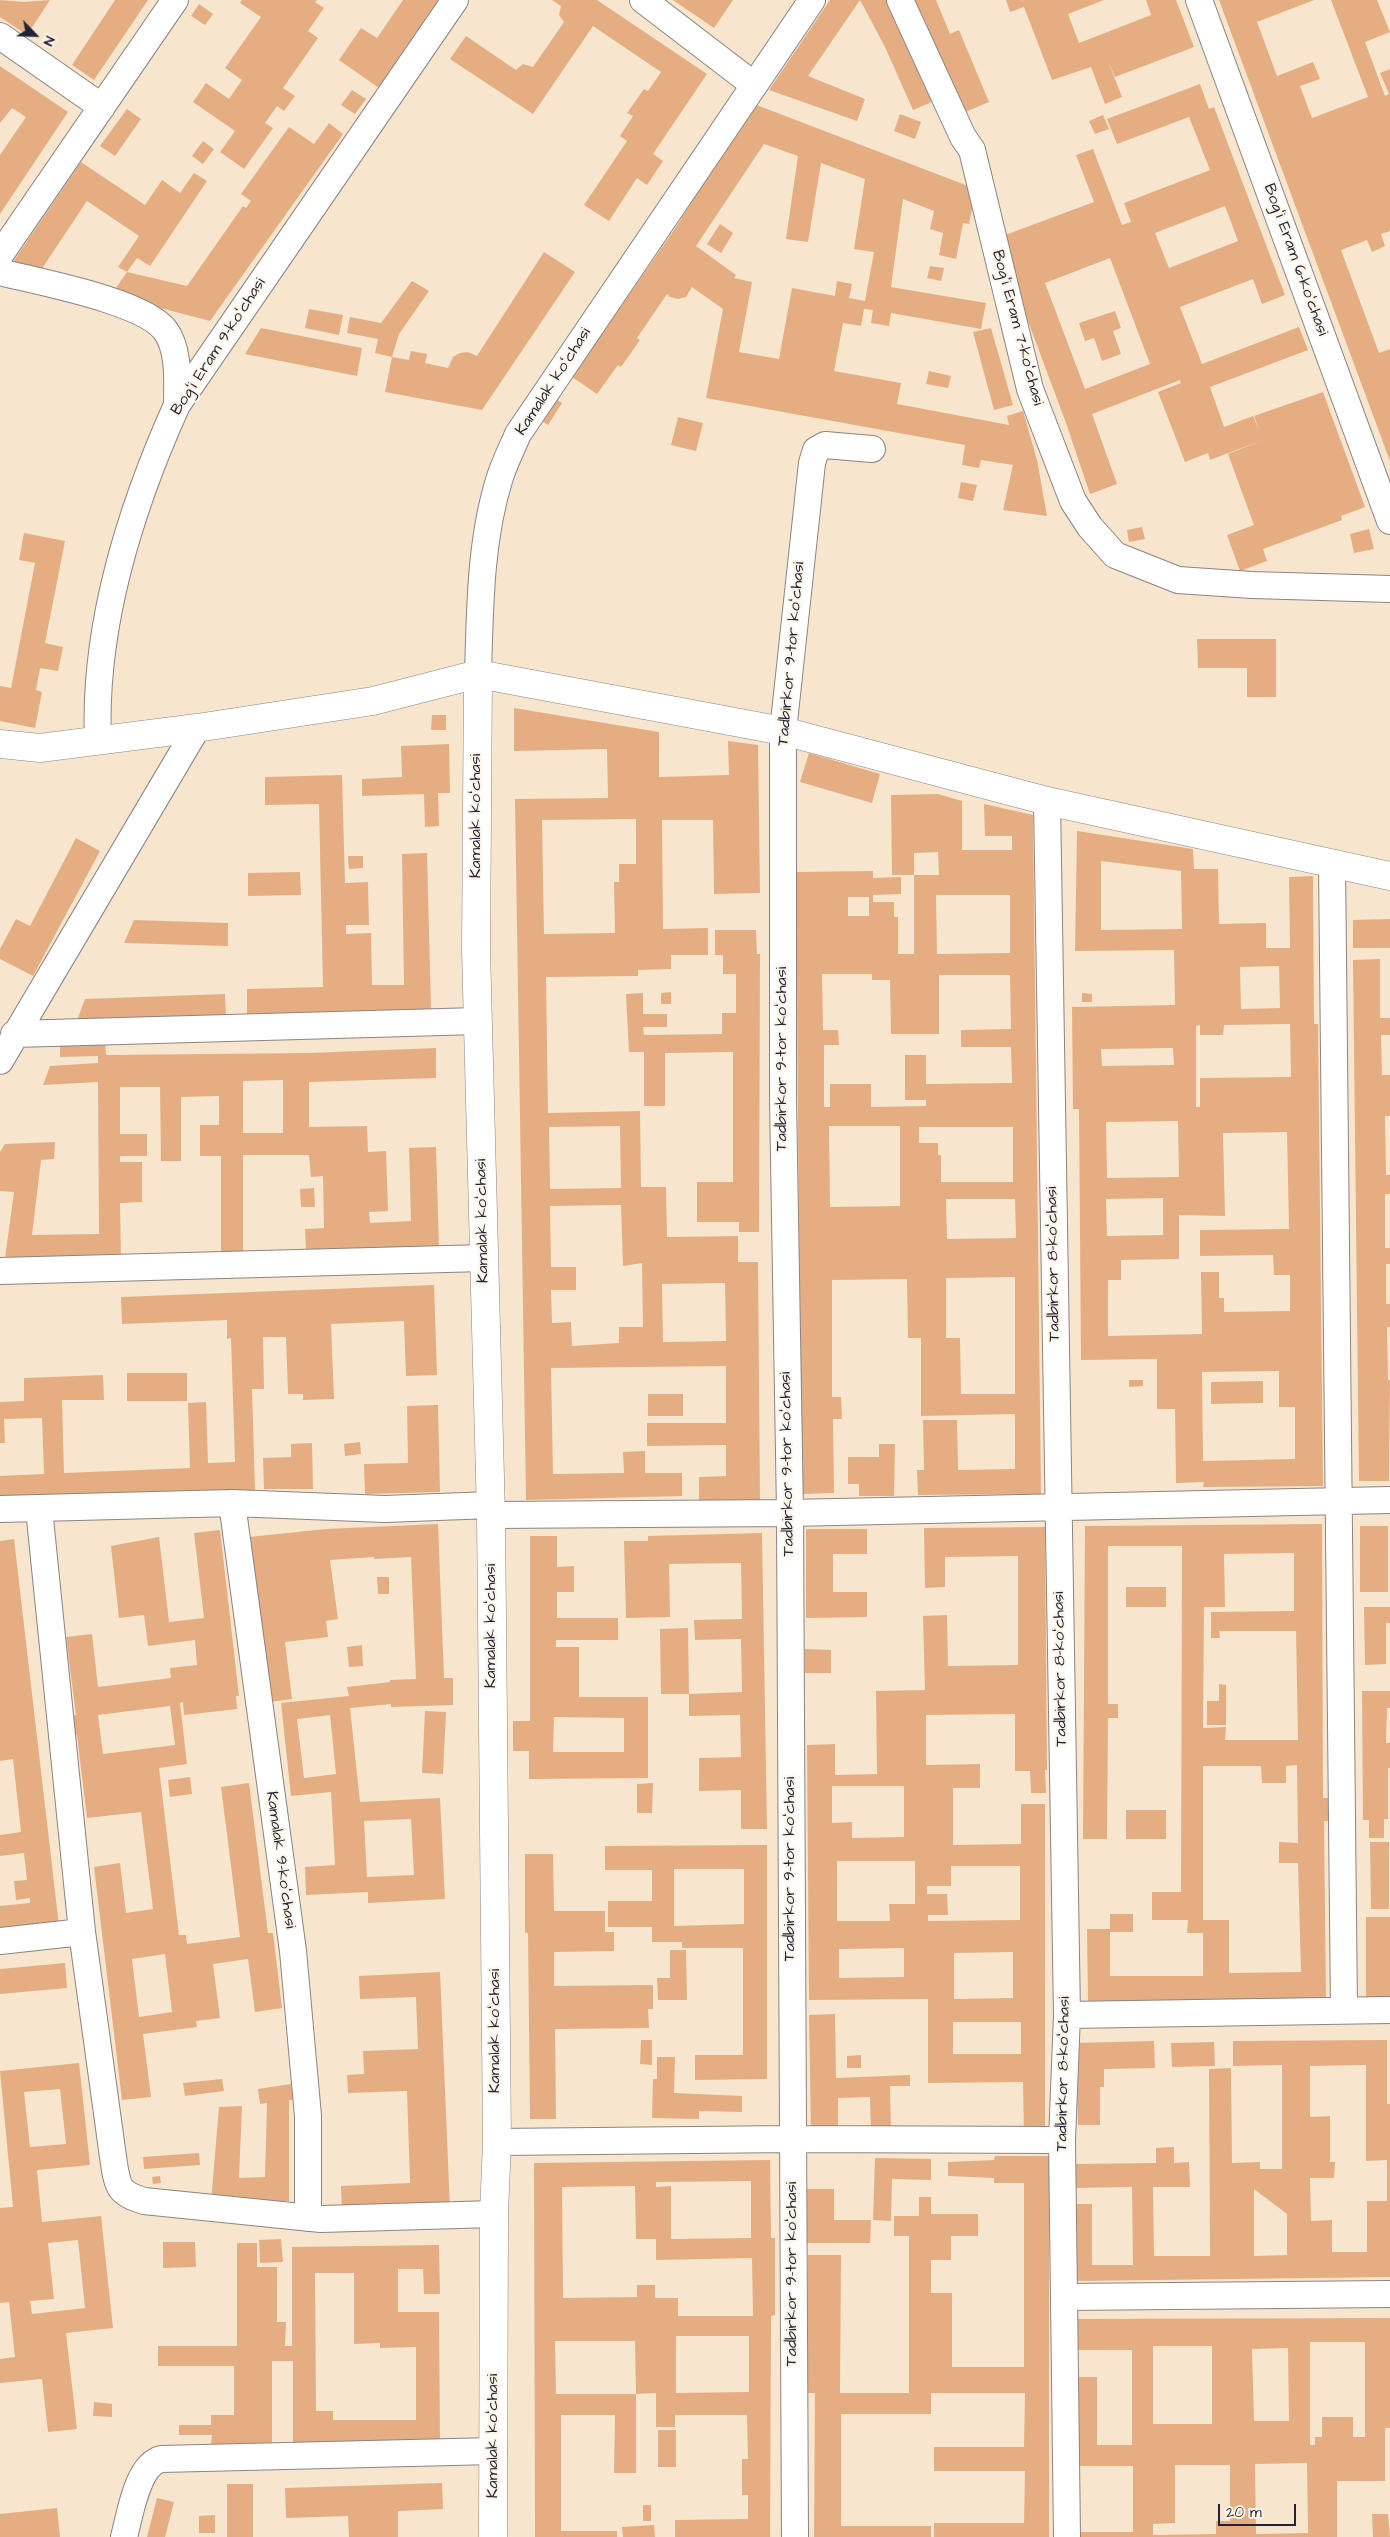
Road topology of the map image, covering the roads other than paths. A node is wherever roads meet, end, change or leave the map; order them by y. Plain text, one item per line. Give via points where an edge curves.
1 (175, 0) edge
2 (455, 0) edge
3 (643, 0) edge
4 (812, 0) edge
5 (900, 0) edge
6 (1199, 0) edge
7 (0, 36) edge
8 (754, 85) junction
9 (102, 107) junction
10 (0, 256) edge
11 (0, 272) edge
12 (177, 405) junction
13 (872, 450) dead end
14 (1390, 521) edge
15 (1390, 589) edge
16 (478, 674) junction
17 (197, 728) junction
18 (783, 731) junction
19 (98, 741) junction
20 (0, 744) edge
21 (1047, 801) junction
22 (1332, 863) junction
23 (1390, 876) edge
24 (478, 1021) junction
25 (14, 1034) junction
26 (0, 1061) edge
27 (484, 1258) junction
28 (0, 1271) edge
29 (1390, 1500) edge
30 (1337, 1501) junction
31 (232, 1503) junction
32 (1058, 1506) junction
33 (39, 1509) junction
34 (0, 1510) edge
35 (491, 1510) junction
36 (790, 1513) junction
37 (82, 1932) junction
38 (0, 1941) edge
39 (1344, 2010) junction
40 (1390, 2010) edge
41 (1067, 2015) junction
42 (792, 2139) junction
43 (1062, 2140) junction
44 (497, 2142) junction
45 (494, 2214) junction
46 (308, 2218) junction
47 (1390, 2294) edge
48 (1065, 2297) junction
49 (494, 2451) junction
50 (124, 2537) edge
51 (494, 2537) edge
52 (795, 2537) edge
53 (1067, 2537) edge

1 - 9 street
2 - 12 street, Bogʻi Eram 9-koʻchasi
3 - 8 street
4 - 8 street, Kamalak koʻchasi
5 - 15 street, Bogʻi Eram 7-koʻchasi via 972,150 1030,389 1073,501 1090,527 1115,555 1178,580 1252,586
6 - 14 street, Bogʻi Eram 6-koʻchasi
7 - 9 street
8 - 16 street, Kamalak koʻchasi via 518,434 500,476 488,528 482,576
9 - 10 street
11 - 12 street via 124,304 150,316 166,331 174,352
12 - 19 street, Bogʻi Eram 9-koʻchasi via 151,464 115,586 98,681
13 - 18 street, Tadbirkor 9-tor koʻchasi via 825,444 816,450
16 - 17 street via 373,701
16 - 18 street
16 - 24 street, Kamalak koʻchasi
17 - 19 street
17 - 25 street
18 - 21 street
18 - 36 street, Tadbirkor 9-tor koʻchasi via 782,1098
19 - 20 street via 40,748
21 - 22 street
21 - 32 street, Tadbirkor 8-koʻchasi
22 - 23 street
22 - 30 street
24 - 25 street
24 - 27 street, Kamalak koʻchasi
25 - 26 street
27 - 28 street
27 - 35 street, Kamalak koʻchasi
29 - 30 street
30 - 32 street
30 - 39 street
31 - 33 street
31 - 35 street
31 - 46 street, Kamalak 9-koʻchasi via 293,1951 308,2116
32 - 36 street
32 - 41 street, Tadbirkor 8-koʻchasi
33 - 34 street
33 - 37 street
35 - 36 street
35 - 44 street, Kamalak koʻchasi
36 - 42 street, Tadbirkor 9-tor koʻchasi
37 - 38 street
37 - 46 street via 114,2164 118,2185 123,2192 144,2201
39 - 40 street
39 - 41 street
41 - 43 street, Tadbirkor 8-koʻchasi
42 - 43 street
42 - 44 street
42 - 52 street, Tadbirkor 9-tor koʻchasi
43 - 48 street, Tadbirkor 8-koʻchasi
44 - 45 street, Kamalak koʻchasi
45 - 46 street
45 - 49 street, Kamalak koʻchasi
47 - 48 street
48 - 53 street, Tadbirkor 8-koʻchasi
49 - 50 street via 161,2459 147,2467 137,2489
49 - 51 street, Kamalak koʻchasi

